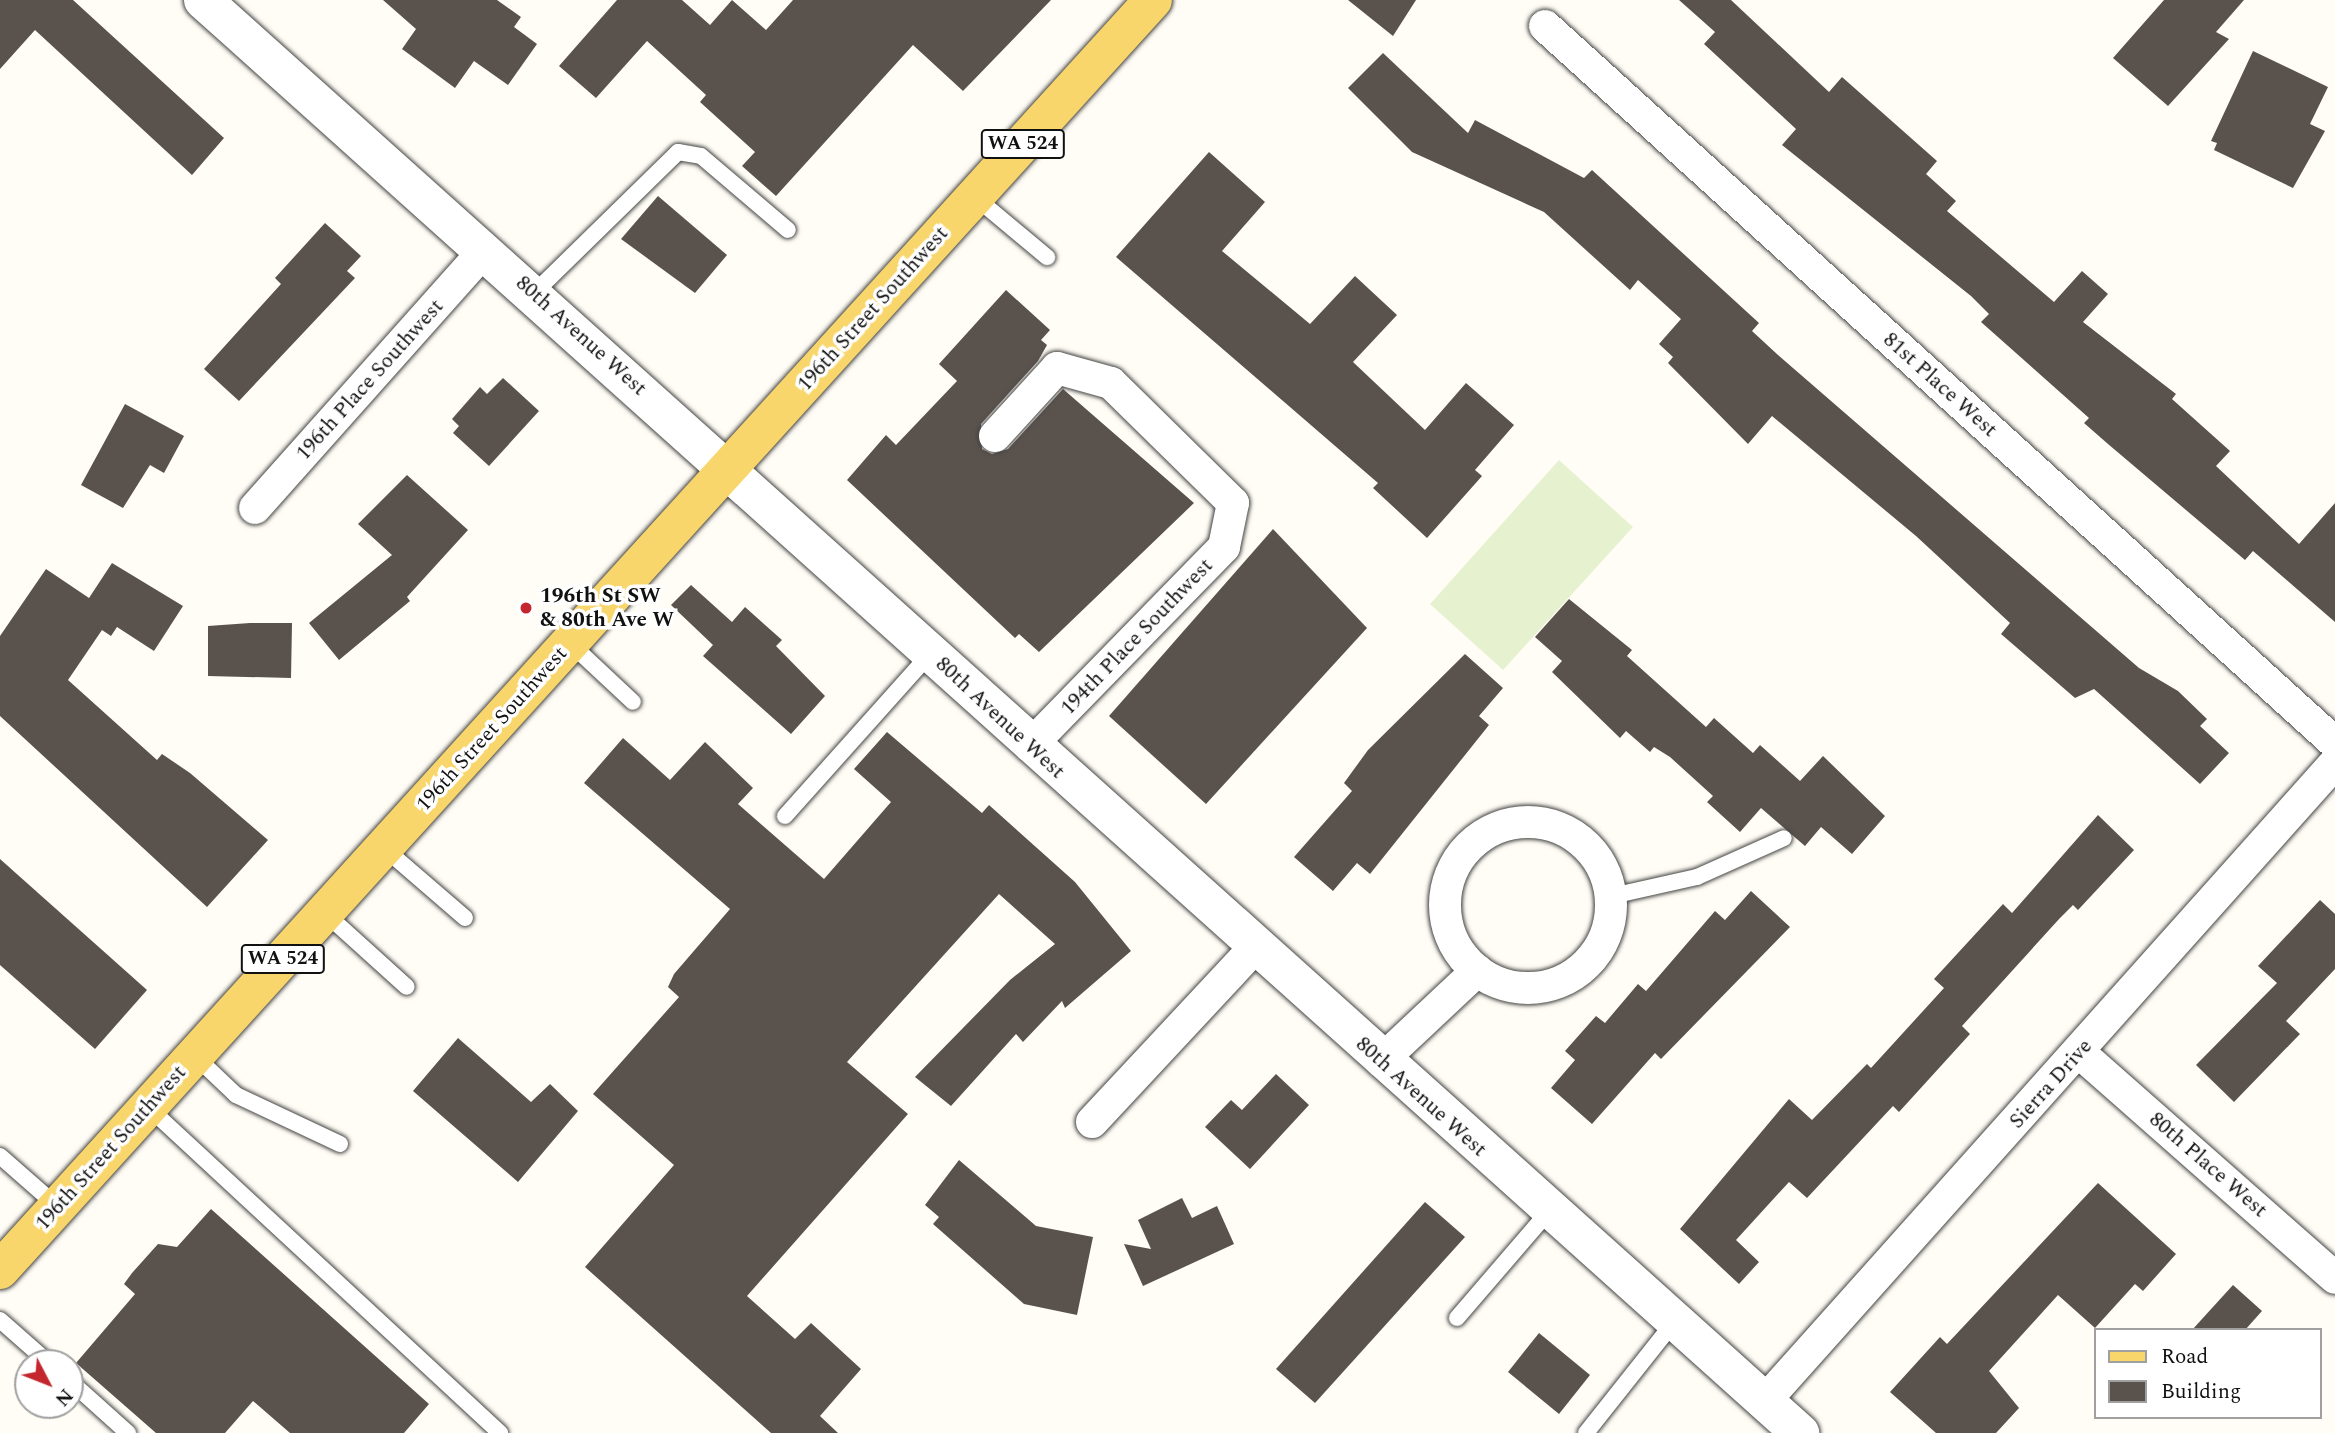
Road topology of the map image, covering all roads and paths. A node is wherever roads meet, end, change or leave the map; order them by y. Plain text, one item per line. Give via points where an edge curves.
1 (203, 0) edge
2 (1153, 0) edge
3 (1545, 26) dead end
4 (975, 197) junction
5 (788, 230) dead end
6 (485, 251) junction
7 (1047, 257) dead end
8 (533, 294) junction
9 (995, 436) dead end
10 (729, 468) junction
11 (255, 509) dead end
12 (570, 643) junction
13 (930, 654) junction
14 (632, 702) dead end
15 (2335, 743) edge
16 (1030, 746) junction
17 (2335, 763) edge
18 (785, 816) dead end
19 (1784, 838) dead end
20 (384, 848) junction
21 (1612, 896) junction
22 (325, 913) junction
23 (465, 918) dead end
24 (1254, 948) junction
25 (1477, 971) junction
26 (407, 987) dead end
27 (2080, 1053) junction
28 (195, 1056) junction
29 (1381, 1062) junction
30 (148, 1107) junction
31 (1092, 1122) dead end
32 (340, 1144) dead end
33 (0, 1156) edge
34 (58, 1207) junction
35 (1549, 1211) junction
36 (0, 1270) edge
37 (2335, 1278) edge
38 (1457, 1318) dead end
39 (0, 1320) edge
40 (1674, 1322) junction
41 (33, 1349) edge
42 (84, 1394) edge
43 (1764, 1402) junction
44 (128, 1433) edge
45 (500, 1433) edge
46 (1586, 1433) edge
47 (1800, 1433) edge

1 - 6 street, 80th Avenue West
2 - 4 main road, 196th Street Southwest / WA 524
3 - 15 street, 81st Place West
4 - 7 lane
4 - 10 main road, 196th Street Southwest / WA 524
5 - 8 lane via 701,156 678,152
6 - 8 street, 80th Avenue West
6 - 11 street, 196th Place Southwest
8 - 10 street, 80th Avenue West
9 - 16 street, 194th Place Southwest via 1057,368 1111,383 1233,503 1224,547
10 - 12 main road, 196th Street Southwest / WA 524
10 - 13 street, 80th Avenue West
12 - 14 lane
12 - 20 main road, 196th Street Southwest / WA 524
13 - 16 street, 80th Avenue West
13 - 18 lane
16 - 24 street, 80th Avenue West
17 - 27 street, Sierra Drive
19 - 21 lane via 1697,877
20 - 22 main road, 196th Street Southwest / WA 524
20 - 23 lane
21 - 25 street via 1599,949 1569,977 1529,989
21 - 25 street via 1605,869 1567,830 1513,822 1488,831 1466,849 1445,898 1458,951
22 - 26 lane
22 - 28 main road, 196th Street Southwest / WA 524
24 - 29 street, 80th Avenue West
24 - 31 street
25 - 29 street
27 - 37 street, 80th Place West
27 - 43 street, Sierra Drive
28 - 30 main road, 196th Street Southwest / WA 524
28 - 32 lane via 236,1095
29 - 35 street, 80th Avenue West
30 - 34 main road, 196th Street Southwest / WA 524
30 - 45 lane
33 - 34 lane
34 - 36 main road, 196th Street Southwest / WA 524
35 - 38 lane
35 - 40 street, 80th Avenue West
39 - 41 lane
40 - 43 street, 80th Avenue West
40 - 46 lane
42 - 44 lane
43 - 47 street, 80th Avenue West

